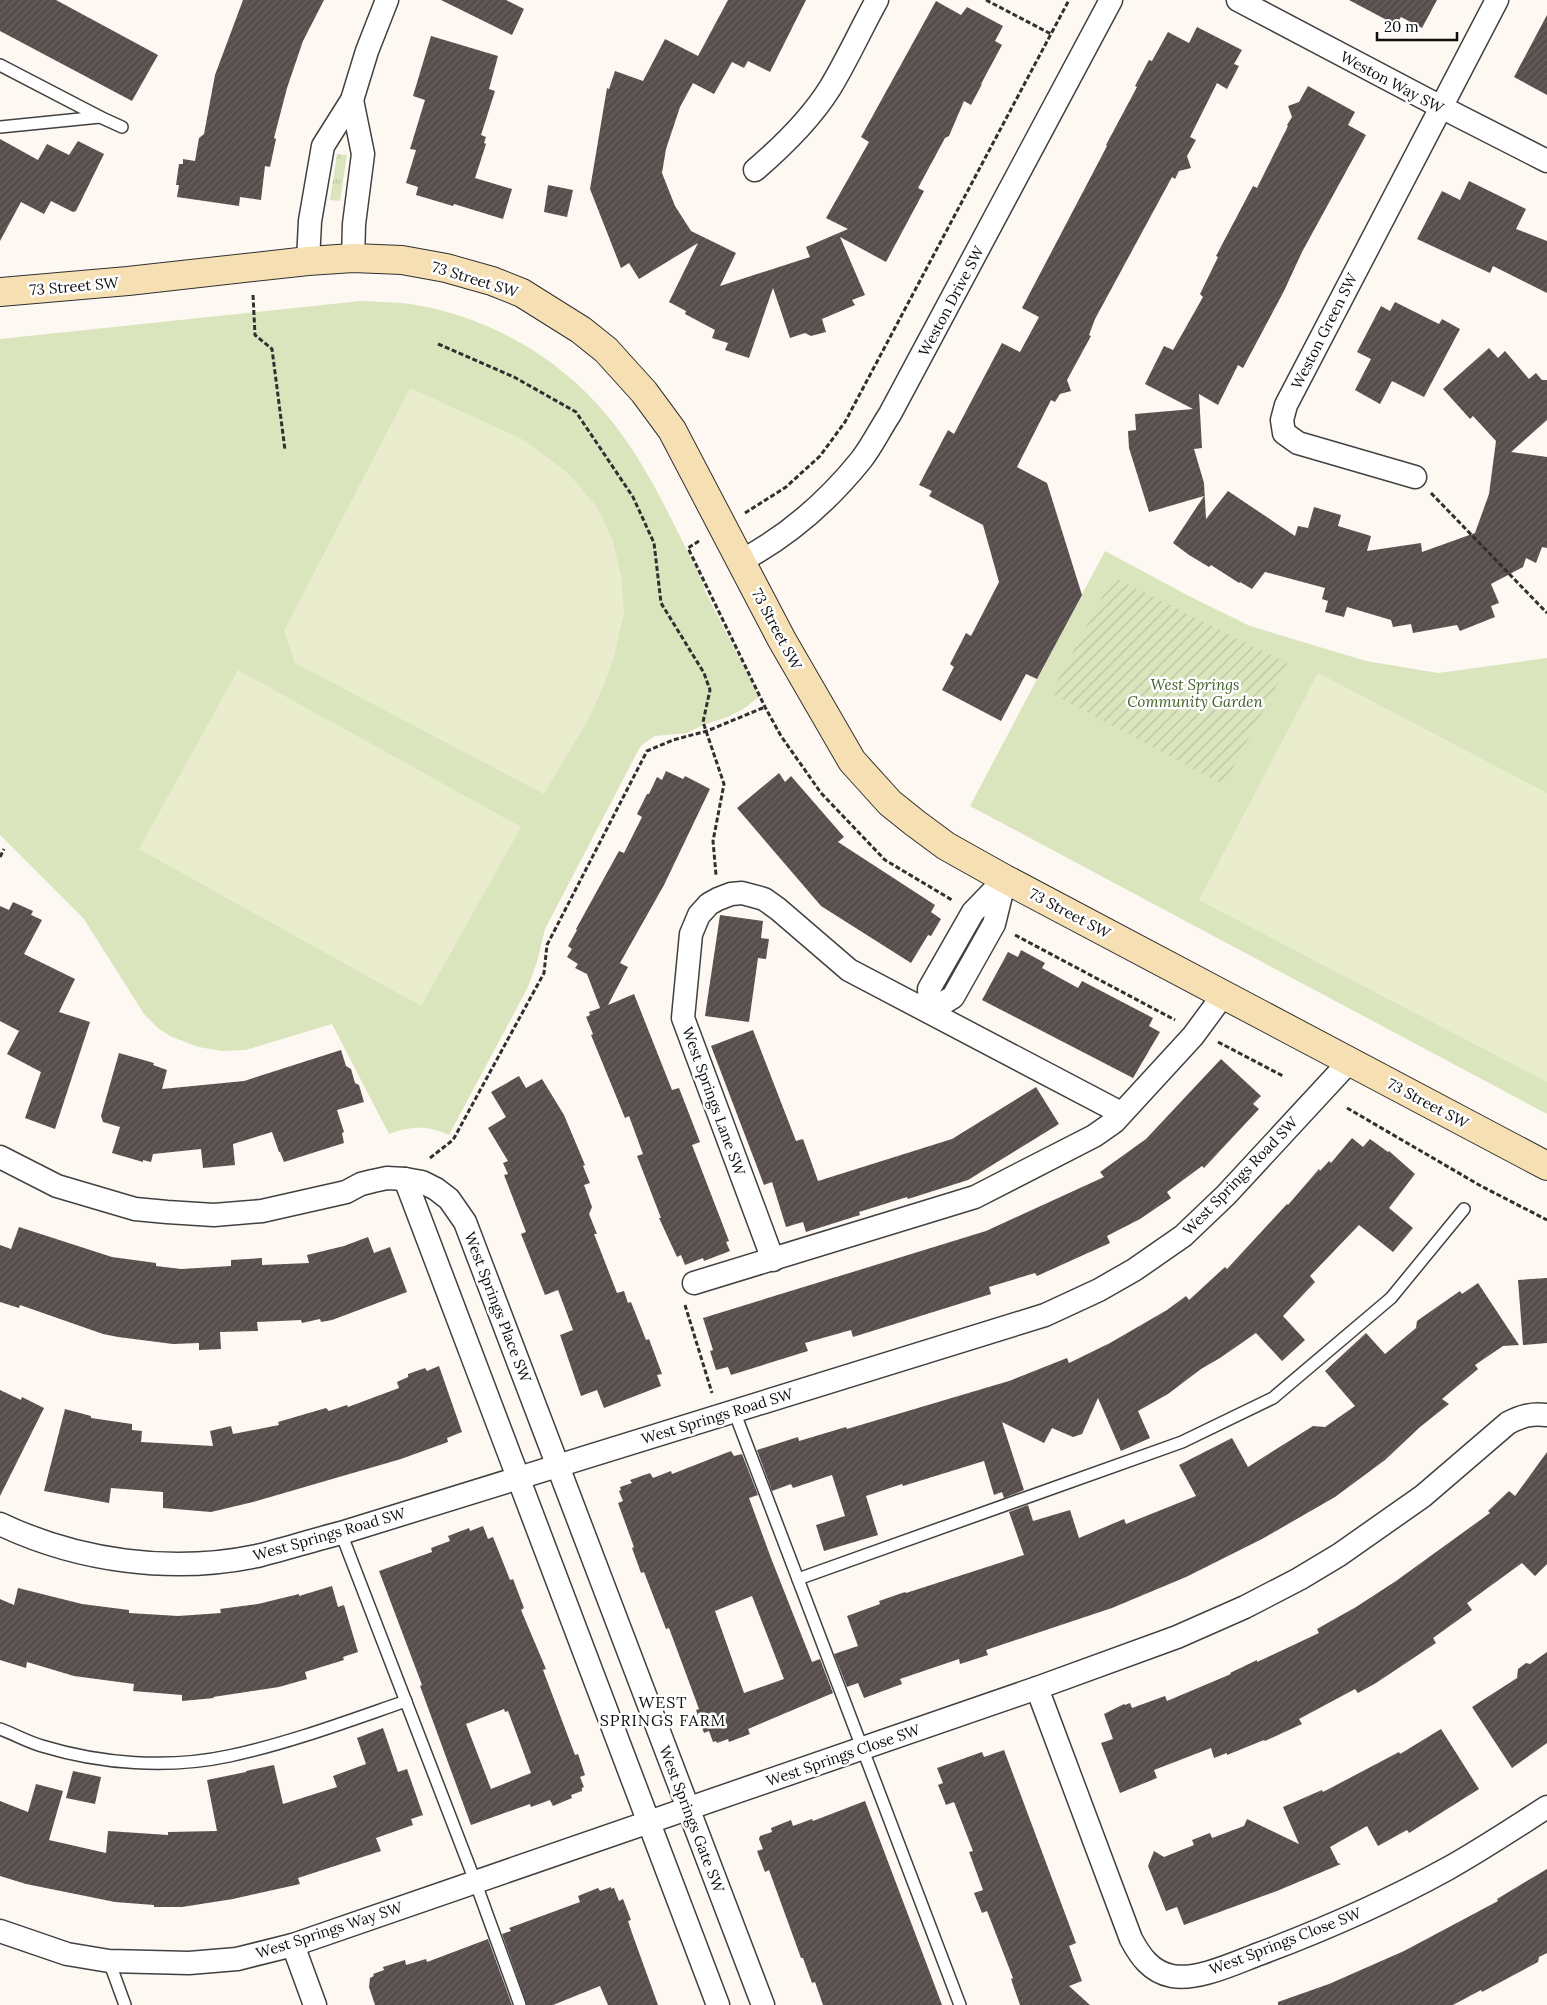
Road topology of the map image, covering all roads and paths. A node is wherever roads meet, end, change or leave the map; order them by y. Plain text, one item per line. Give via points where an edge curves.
1 (387, 0) edge
2 (877, 0) edge
3 (986, 0) edge
4 (1069, 0) edge
5 (1111, 0) edge
6 (1238, 0) edge
7 (1498, 0) edge
8 (1051, 34) junction
9 (0, 65) edge
10 (352, 100) junction
11 (1440, 107) junction
12 (100, 117) junction
13 (0, 127) edge
14 (122, 127) dead end
15 (1547, 161) edge
16 (755, 170) dead end
17 (353, 258) junction
18 (308, 261) junction
19 (251, 268) junction
20 (0, 292) edge
21 (438, 344) dead end
22 (285, 450) dead end
23 (1415, 477) joint
24 (767, 499) dead end
25 (741, 561) junction
26 (1547, 613) edge
27 (765, 707) dead end
28 (708, 732) junction
29 (4, 849) dead end
30 (0, 857) edge
31 (1006, 879) junction
32 (718, 899) junction
33 (1224, 994) junction
34 (930, 1011) junction
35 (1350, 1061) junction
36 (1347, 1108) dead end
37 (1121, 1113) junction
38 (0, 1157) edge
39 (1547, 1166) edge
40 (405, 1179) junction
41 (1464, 1209) dead end
42 (1547, 1220) edge
43 (773, 1260) junction
44 (694, 1283) joint
45 (727, 1413) junction
46 (1547, 1415) edge
47 (558, 1465) junction
48 (518, 1477) junction
49 (0, 1524) edge
50 (341, 1533) junction
51 (798, 1579) junction
52 (1037, 1688) junction
53 (406, 1701) junction
54 (0, 1729) edge
55 (862, 1748) junction
56 (1547, 1807) edge
57 (688, 1808) junction
58 (649, 1822) junction
59 (475, 1881) junction
60 (0, 1931) edge
61 (293, 1945) junction
62 (109, 1961) junction
63 (126, 2005) edge
64 (315, 2005) edge
65 (520, 2005) edge
66 (718, 2005) edge
67 (763, 2005) edge
68 (960, 2005) edge

1 - 10 street
2 - 16 street via 817,107 795,134
3 - 8 path
4 - 8 path
5 - 25 street, Weston Drive SW via 890,414 862,459 813,511 766,547
6 - 11 street, Weston Way SW
7 - 11 street, Weston Green SW
8 - 24 path via 845,422 820,456 786,487
9 - 12 lane
10 - 17 street via 363,154
10 - 18 street via 322,146 310,221
11 - 15 street, Weston Way SW
11 - 23 street, Weston Green SW via 1286,404 1282,420 1284,433 1298,443
12 - 13 lane
12 - 14 lane
17 - 18 street, 73 Street SW
17 - 25 street, 73 Street SW via 402,260 492,281 522,293 581,330 606,350 644,392 672,430
18 - 19 street, 73 Street SW
19 - 20 street, 73 Street SW
19 - 22 path via 255,335 272,350
21 - 28 path via 514,377 576,412 634,497 654,543 661,604 704,673 710,690 703,722
23 - 26 path
25 - 31 street, 73 Street SW via 852,761 890,803 915,823 946,846
27 - 28 path
28 - 32 path via 724,784 713,841
28 - 40 path via 673,740 647,751 548,945 544,973 453,1140
29 - 30 path
31 - 33 street, 73 Street SW
31 - 34 street via 994,924 953,997
32 - 34 street, West Springs Lane SW via 742,892 764,899 850,970
32 - 43 street, West Springs Lane SW via 700,915 691,934 683,1018
33 - 35 street, 73 Street SW
33 - 37 street via 1193,1036
34 - 37 street, West Springs Lane SW
35 - 39 street, 73 Street SW
35 - 45 street, West Springs Road SW via 1226,1195 1190,1229 1134,1270 1100,1290 1045,1314
36 - 42 path via 1481,1186
37 - 43 street via 1094,1136 975,1197
38 - 40 street, West Springs Place SW via 57,1186 135,1209 214,1215 262,1211 346,1192 373,1181
40 - 47 street, West Springs Place SW via 436,1189 449,1199 466,1222
40 - 48 street
41 - 51 lane via 1392,1298 1272,1398 1182,1442
43 - 44 street
44 - 45 path via 682,1296
45 - 47 street, West Springs Road SW
45 - 51 lane
46 - 52 street, West Springs Close SW via 1525,1416 1508,1423 1424,1496 1299,1579 1177,1638
47 - 48 street, West Springs Road SW
47 - 57 street, West Springs Gate SW
48 - 50 street, West Springs Road SW
48 - 58 street
49 - 50 street, West Springs Road SW via 40,1541 85,1554 178,1564 256,1556
50 - 53 lane
51 - 55 lane
52 - 55 street, West Springs Close SW
52 - 56 street, West Springs Close SW via 1131,1939 1147,1964 1171,1976 1186,1977 1232,1965 1375,1906 1446,1870
53 - 54 lane via 293,1740 193,1761 134,1763 80,1756 40,1746
53 - 59 lane
55 - 57 street, West Springs Close SW
55 - 68 lane
57 - 58 street, West Springs Close SW
57 - 67 street, West Springs Gate SW
58 - 59 street, West Springs Way SW
58 - 66 street
59 - 61 street, West Springs Way SW
59 - 65 lane
60 - 62 street, West Springs Way SW via 67,1954
61 - 62 street, West Springs Way SW via 218,1961
61 - 64 street
62 - 63 lane

